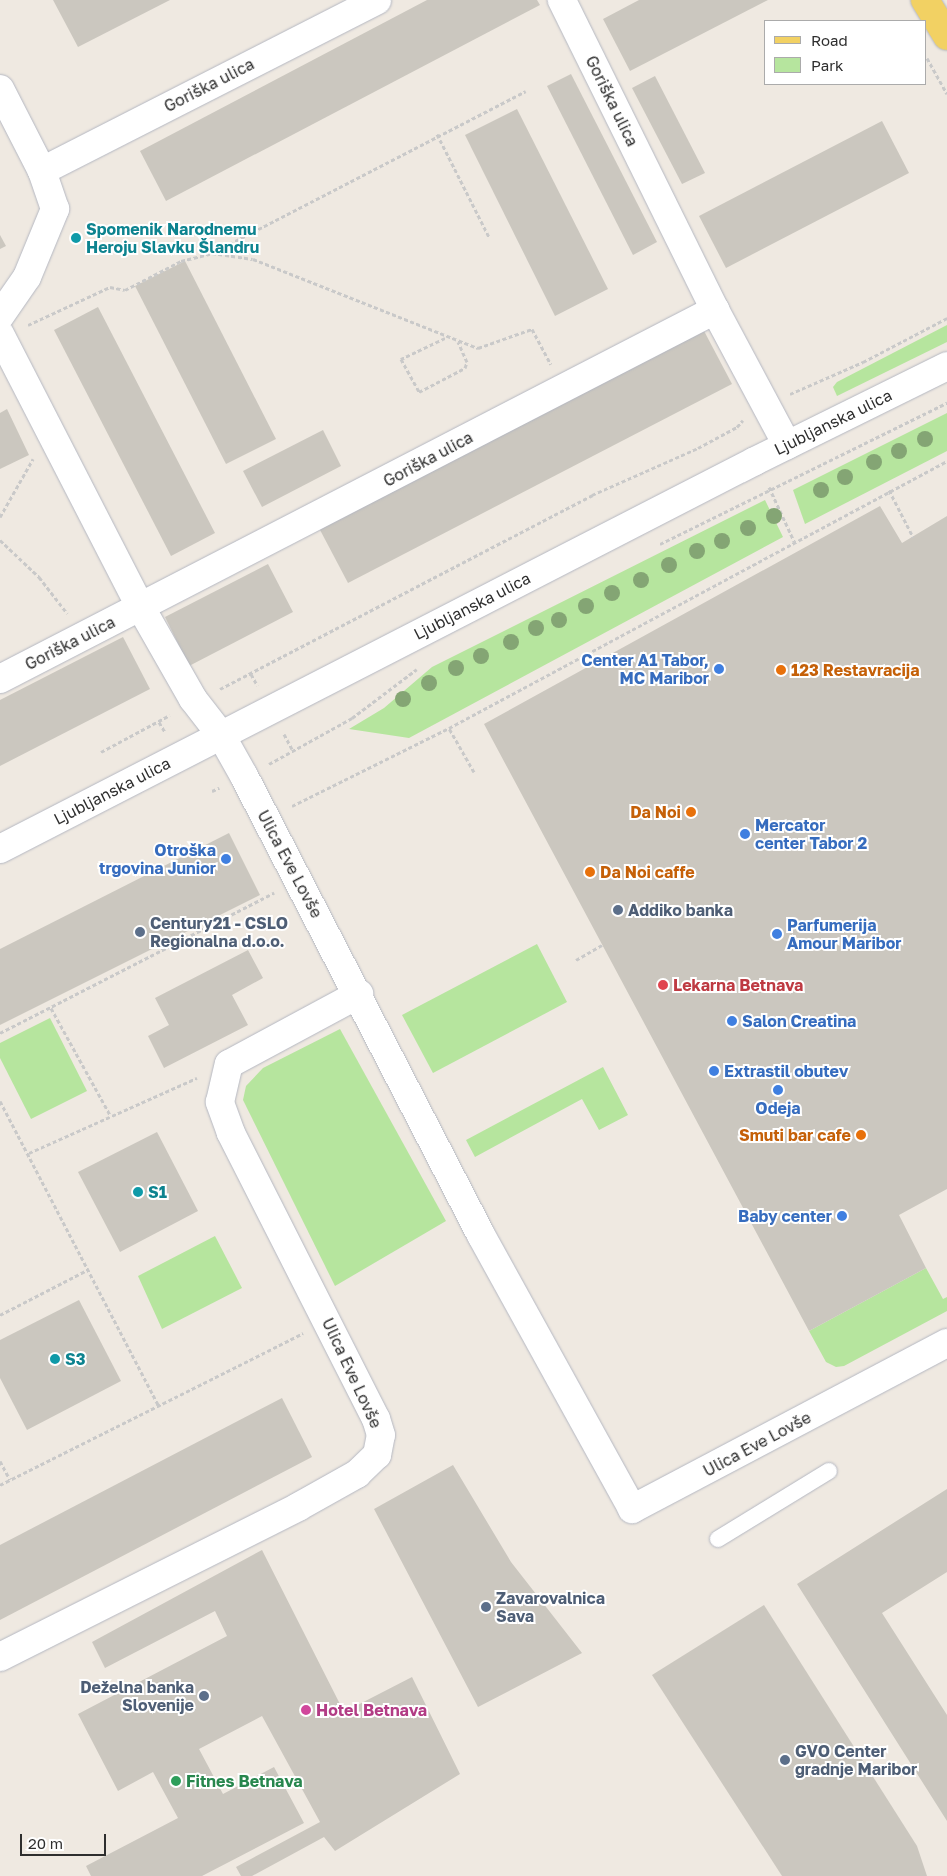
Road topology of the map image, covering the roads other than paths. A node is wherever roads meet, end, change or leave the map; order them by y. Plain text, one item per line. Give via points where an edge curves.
1 (377, 0) edge
2 (562, 0) edge
3 (925, 0) edge
4 (947, 36) edge
5 (0, 89) edge
6 (42, 171) junction
7 (715, 310) junction
8 (8, 325) edge
9 (947, 366) edge
10 (787, 445) junction
11 (140, 606) junction
12 (0, 679) edge
13 (221, 735) junction
14 (0, 849) edge
15 (358, 994) junction
16 (947, 1343) edge
17 (829, 1471) dead end
18 (718, 1539) dead end
19 (0, 1657) edge

1 - 6 street, Goriška ulica
2 - 7 street, Goriška ulica
3 - 4 main road
5 - 6 street
6 - 8 street via 55,209
7 - 10 street, Goriška ulica
7 - 11 street, Goriška ulica
8 - 11 street via 50,430
9 - 10 street, Ljubljanska ulica
10 - 13 street, Ljubljanska ulica
11 - 12 street, Goriška ulica
11 - 13 street via 193,699
13 - 14 street, Ljubljanska ulica
13 - 15 street, Ulica Eve Lovše
15 - 16 street, Ulica Eve Lovše via 482,1235 632,1510
15 - 19 street, Ulica Eve Lovše via 229,1064 221,1087 222,1115 328,1321 378,1427 380,1447 369,1466 298,1507
17 - 18 lane

